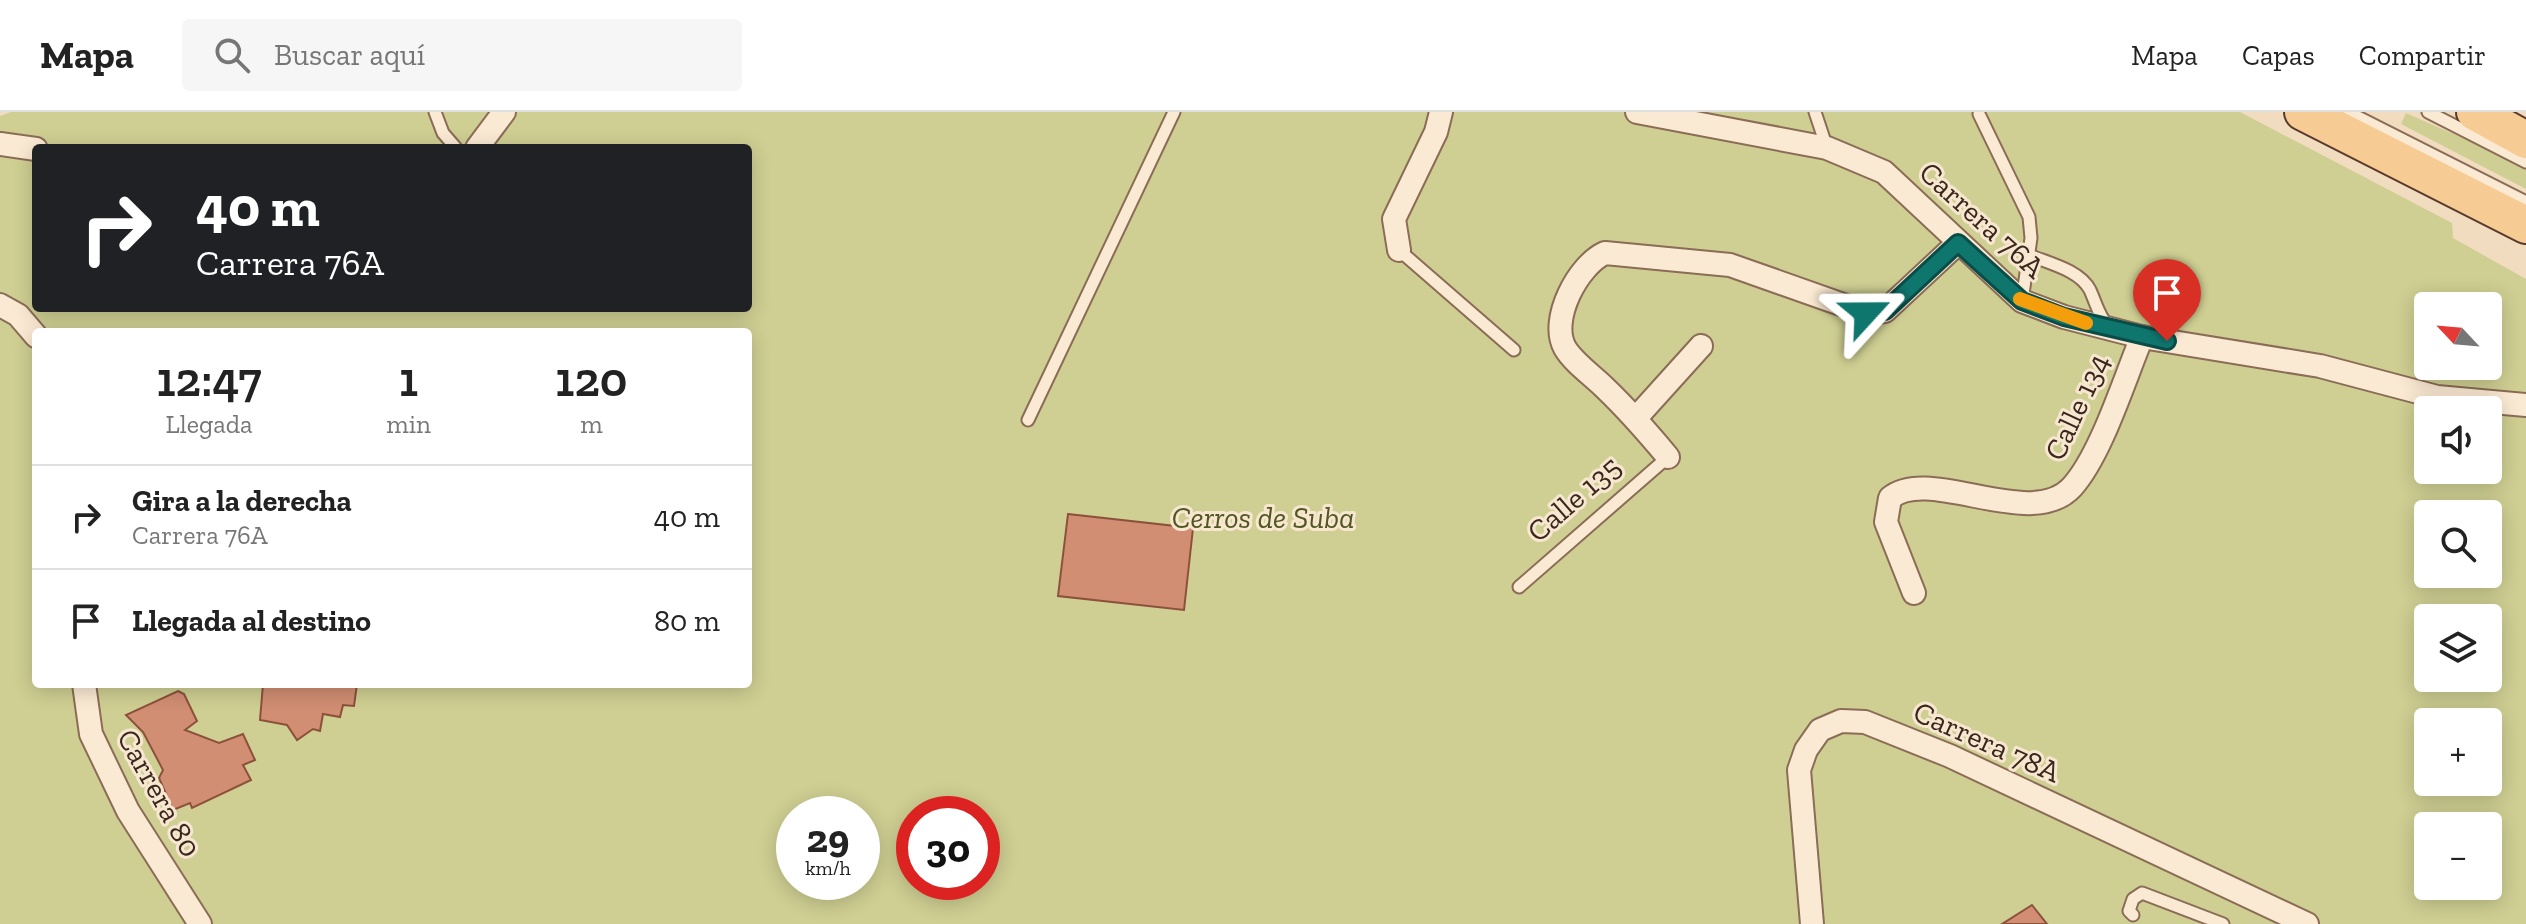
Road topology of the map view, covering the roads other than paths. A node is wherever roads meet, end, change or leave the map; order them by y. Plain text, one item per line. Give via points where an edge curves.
1 (435, 112) edge
2 (504, 112) edge
3 (1174, 112) edge
4 (1441, 112) edge
5 (1637, 112) edge
6 (1815, 112) edge
7 (2303, 112) edge
8 (2348, 112) edge
9 (2428, 112) edge
10 (2475, 112) edge
11 (1979, 114) edge
12 (2526, 140) edge
13 (0, 144) edge
14 (453, 144) edge
15 (480, 144) edge
16 (32, 148) edge
17 (1827, 148) junction
18 (2526, 162) edge
19 (2526, 202) edge
20 (2526, 225) edge
21 (1958, 243) junction
22 (1399, 250) joint
23 (2029, 255) junction
24 (2022, 301) junction
25 (0, 305) edge
26 (2109, 329) junction
27 (32, 331) edge
28 (2142, 337) junction
29 (1701, 346) dead end
30 (1514, 350) dead end
31 (2526, 405) edge
32 (1636, 418) junction
33 (1028, 420) dead end
34 (1668, 457) joint
35 (1519, 587) dead end
36 (1914, 593) dead end
37 (85, 688) edge
38 (2133, 915) dead end
39 (200, 924) edge
40 (1812, 924) edge
41 (2223, 924) edge
42 (2307, 924) edge

1 - 14 lane
2 - 15 street
3 - 33 lane
4 - 22 street via 1394,219
5 - 17 street, Carrera 76A
6 - 17 lane
7 - 20 main road
8 - 19 lane
9 - 18 lane
10 - 12 main road
11 - 23 lane via 2029,217
13 - 16 street
17 - 21 street, Carrera 76A via 1884,172
21 - 24 street, Carrera 76A
21 - 32 street via 1885,311 1866,313 1730,265 1605,253 1590,259 1575,278 1560,328 1565,348
22 - 30 lane
23 - 24 lane
23 - 26 lane via 2081,279
24 - 26 street, Carrera 76A
25 - 27 street
26 - 28 street, Carrera 76A
28 - 31 street, Carrera 76A via 2320,366 2437,397
28 - 36 street, Calle 134 via 2086,469 2060,498 2025,503 1910,488 1890,498 1886,522
29 - 32 street
32 - 34 street
34 - 35 lane, Calle 135
37 - 39 street, Carrera 80 via 91,734 128,811
38 - 41 lane via 2133,899 2142,893
40 - 42 street, Carrera 78A via 1799,770 1820,730 1841,721 1865,722 1950,756

